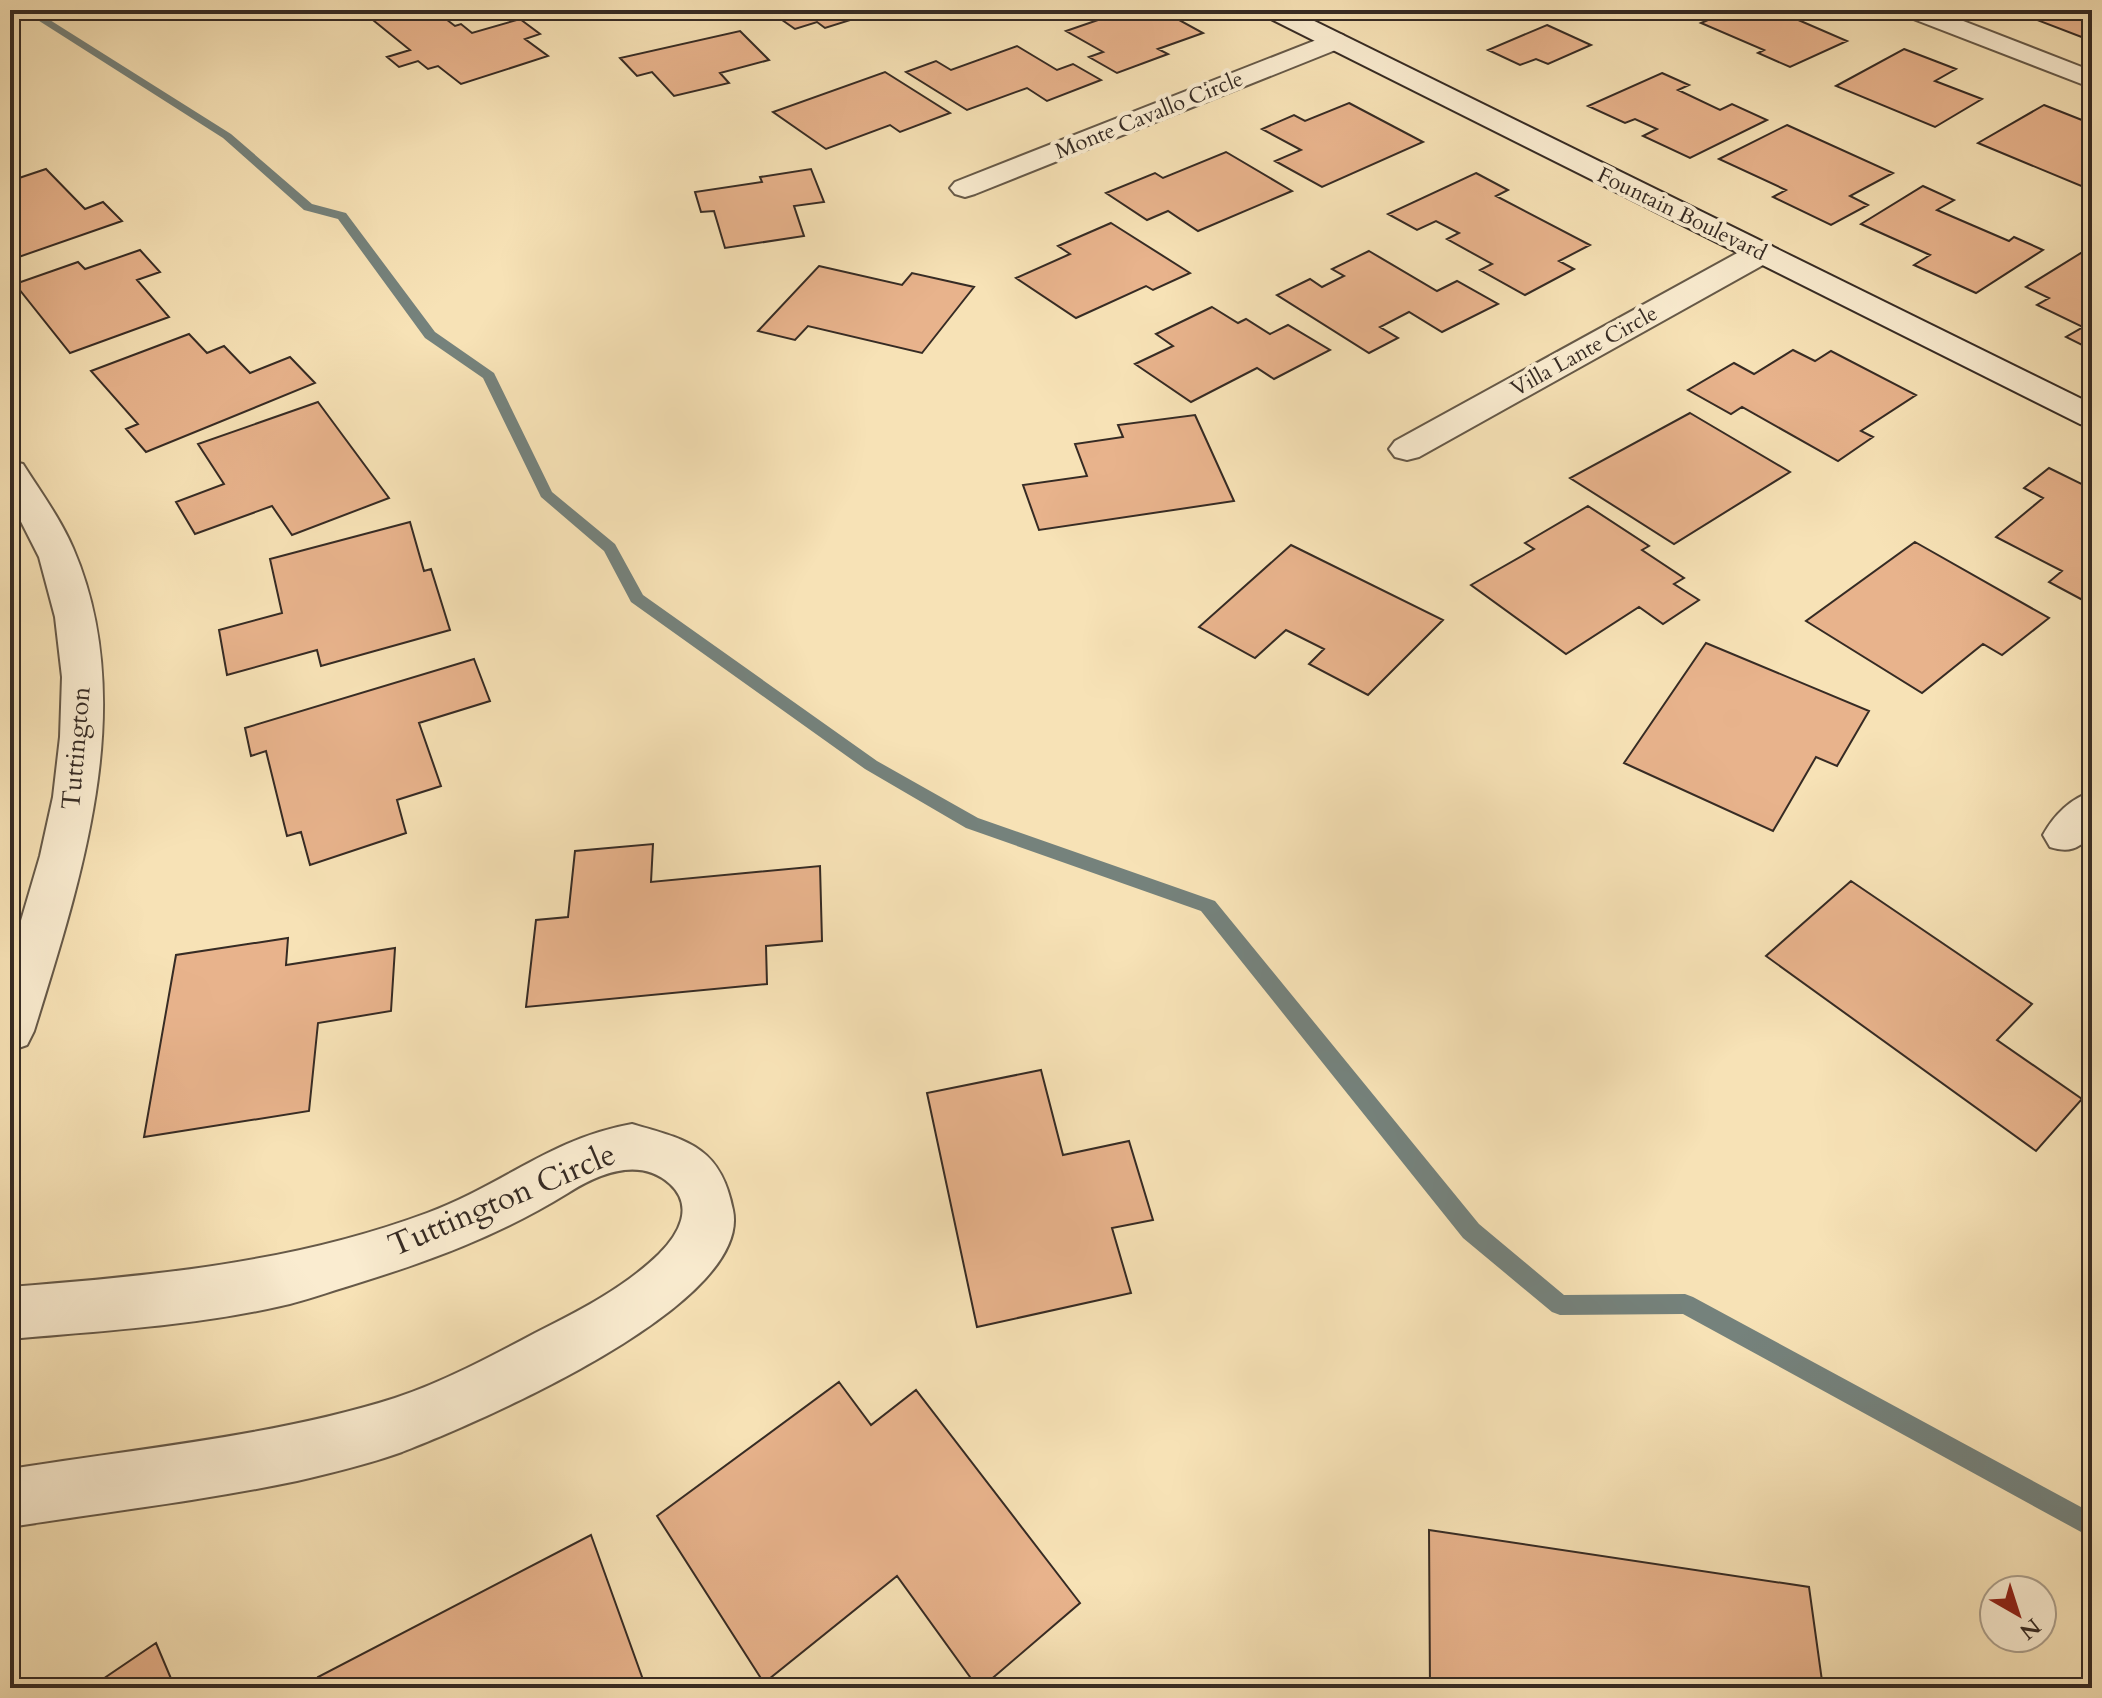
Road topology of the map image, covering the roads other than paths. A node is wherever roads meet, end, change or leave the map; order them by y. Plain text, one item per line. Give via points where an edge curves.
1 (621, 10) edge
2 (659, 10) edge
3 (1272, 10) edge
4 (1912, 10) edge
5 (1334, 41) junction
6 (2092, 80) edge
7 (965, 188) dead end
8 (1761, 253) junction
9 (2092, 417) edge
10 (1407, 449) dead end
11 (10, 472) edge
12 (10, 1031) edge
13 (10, 1313) edge
14 (10, 1498) edge

1 - 2 street
3 - 5 street, Fountain Boulevard
4 - 6 street
5 - 7 street, Monte Cavallo Circle
5 - 8 street, Fountain Boulevard
8 - 9 street, Fountain Boulevard
8 - 10 street, Villa Lante Circle
11 - 12 street, Tuttington via 57,554 73,606 82,663 83,724 78,785 55,890
13 - 14 street, Tuttington Circle via 134,1303 281,1281 436,1235 510,1201 567,1166 632,1146 687,1167 703,1187 709,1218 699,1250 667,1282 615,1320 504,1379 398,1425 297,1452

